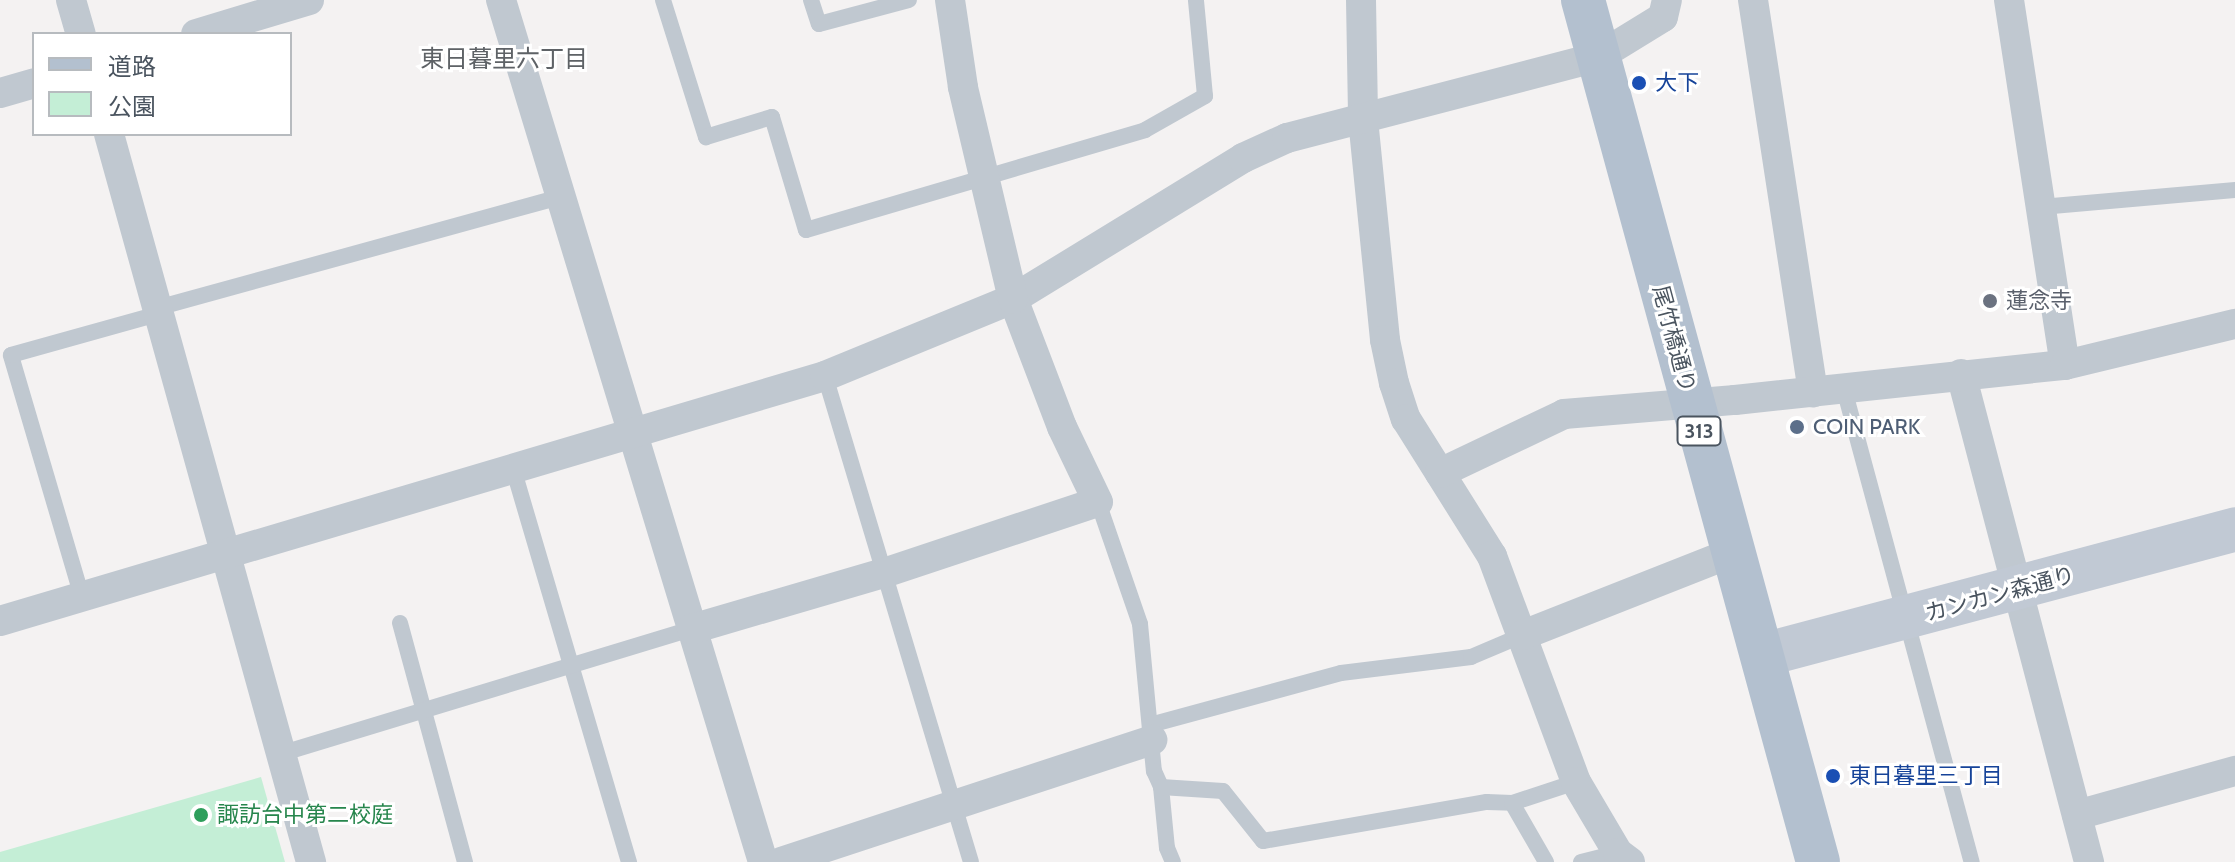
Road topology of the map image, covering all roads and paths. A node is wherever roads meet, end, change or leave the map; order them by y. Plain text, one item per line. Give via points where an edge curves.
1 (71, 0) edge
2 (309, 0) edge
3 (501, 0) edge
4 (663, 0) edge
5 (811, 0) edge
6 (909, 0) edge
7 (950, 0) edge
8 (1196, 0) edge
9 (1361, 0) edge
10 (1583, 0) edge
11 (1667, 0) edge
12 (1753, 0) edge
13 (2009, 0) edge
14 (80, 32) edge
15 (203, 32) edge
16 (1598, 57) junction
17 (32, 84) edge
18 (0, 93) edge
19 (1363, 119) junction
20 (110, 136) edge
21 (984, 175) junction
22 (2235, 190) edge
23 (561, 197) junction
24 (2041, 207) junction
25 (1013, 299) junction
26 (157, 311) junction
27 (2235, 324) edge
28 (2065, 365) junction
29 (1961, 374) junction
30 (825, 376) junction
31 (1844, 389) junction
32 (1813, 392) junction
33 (1691, 403) junction
34 (632, 433) junction
35 (513, 468) junction
36 (1440, 473) junction
37 (1098, 502) junction
38 (2235, 529) edge
39 (1734, 552) junction
40 (224, 554) junction
41 (884, 573) junction
42 (2016, 590) junction
43 (82, 597) junction
44 (1905, 619) junction
45 (0, 621) edge
46 (400, 623) dead end
47 (692, 629) junction
48 (1523, 635) junction
49 (1763, 655) junction
50 (570, 666) junction
51 (421, 711) junction
52 (1151, 732) junction
53 (280, 754) junction
54 (2235, 771) edge
55 (1576, 782) junction
56 (1161, 787) junction
57 (1512, 803) junction
58 (955, 805) junction
59 (2077, 815) junction
60 (1624, 857) edge
61 (311, 862) edge
62 (465, 862) edge
63 (629, 862) edge
64 (763, 862) edge
65 (781, 862) edge
66 (971, 862) edge
67 (1173, 862) edge
68 (1546, 862) edge
69 (1581, 862) edge
70 (1818, 862) edge
71 (1972, 862) edge
72 (2089, 862) edge

1 - 14 street
2 - 15 street
3 - 23 street
4 - 21 lane via 706,137 772,117 806,230
5 - 6 lane via 819,24
7 - 21 street
8 - 21 lane via 1205,96 1145,130
9 - 19 street
10 - 16 main road, 尾竹橋通り / 313
11 - 16 street via 1663,17
12 - 32 street
13 - 24 street
16 - 19 street
16 - 33 main road, 尾竹橋通り / 313
17 - 18 street
19 - 25 street via 1287,138 1243,158
19 - 36 street via 1394,383 1406,419
20 - 26 street
21 - 25 street
22 - 24 lane
23 - 26 lane
23 - 34 street
24 - 28 street
25 - 30 street
25 - 37 street via 1062,427
26 - 40 street
26 - 43 lane via 11,355
27 - 28 street
28 - 29 street
29 - 31 street
29 - 42 street
30 - 34 street
30 - 41 lane
31 - 32 street
31 - 44 lane
32 - 33 street
33 - 36 street via 1564,414
33 - 39 main road, 尾竹橋通り / 313
34 - 35 street
34 - 47 street
35 - 40 street
35 - 50 lane
36 - 48 street via 1492,556
37 - 41 street
37 - 52 lane via 1140,624
38 - 42 street, カンカン森通り
39 - 48 street
39 - 49 main road, 尾竹橋通り / 313
40 - 43 street
40 - 53 street
41 - 47 street
41 - 58 lane
42 - 44 street, カンカン森通り
42 - 59 street
43 - 45 street
44 - 49 street, カンカン森通り
44 - 71 lane
46 - 51 lane
47 - 50 lane
47 - 64 street
48 - 52 lane via 1471,657 1341,673
48 - 55 street
49 - 70 main road, 尾竹橋通り / 313
50 - 51 lane
50 - 63 lane
51 - 53 lane
51 - 62 lane
52 - 56 lane via 1154,771
52 - 58 street
53 - 61 street
54 - 59 street
55 - 57 lane
55 - 60 street
56 - 57 lane via 1223,791 1263,841 1487,802
56 - 67 lane
57 - 68 lane
58 - 65 street
58 - 66 lane
59 - 72 street
60 - 69 lane

